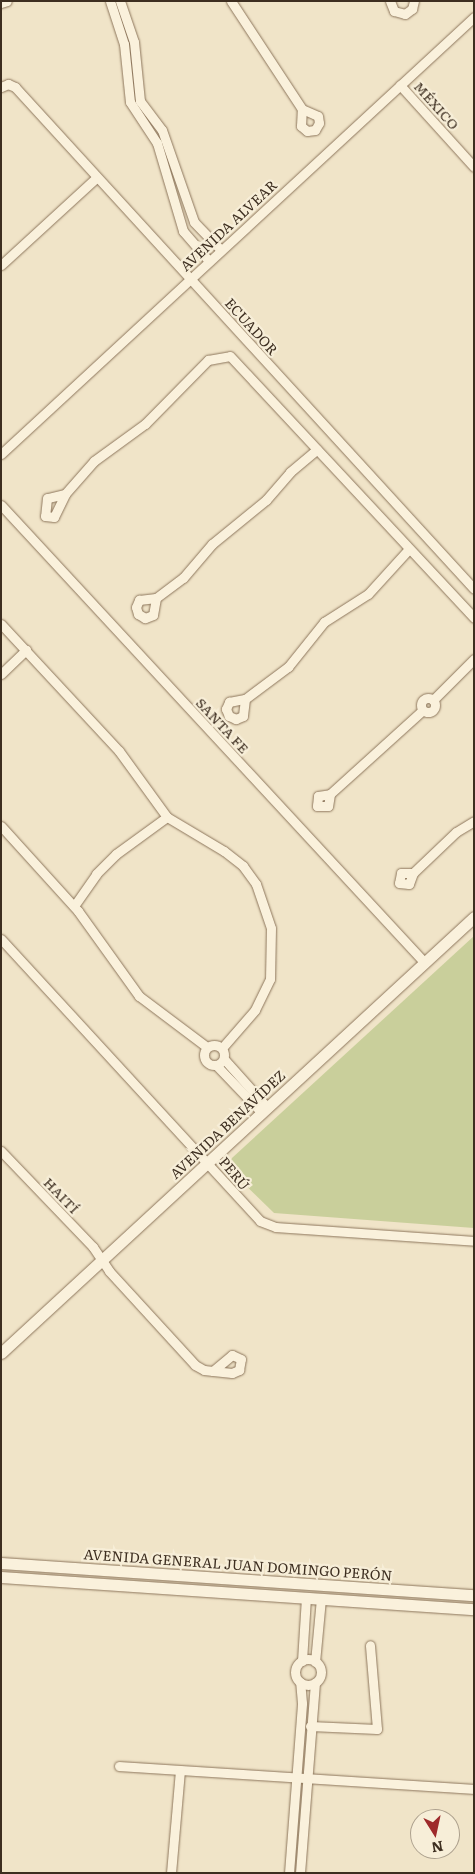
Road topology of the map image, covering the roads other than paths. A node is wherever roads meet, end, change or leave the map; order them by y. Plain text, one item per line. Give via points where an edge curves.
1 (7, 1) edge
2 (110, 1) edge
3 (120, 1) edge
4 (231, 1) edge
5 (390, 1) edge
6 (414, 1) edge
7 (1, 3) edge
8 (474, 17) edge
9 (4, 85) edge
10 (400, 85) junction
11 (302, 109) dead end
12 (474, 166) edge
13 (96, 178) junction
14 (221, 250) junction
15 (209, 261) junction
16 (1, 265) edge
17 (190, 278) junction
18 (317, 449) junction
19 (1, 454) edge
20 (65, 494) dead end
21 (1, 505) edge
22 (409, 549) junction
23 (474, 590) edge
24 (156, 598) dead end
25 (474, 618) edge
26 (1, 624) edge
27 (26, 650) junction
28 (474, 660) edge
29 (1, 674) edge
30 (245, 699) dead end
31 (330, 794) dead end
32 (167, 818) junction
33 (474, 821) edge
34 (1, 826) edge
35 (413, 874) dead end
36 (74, 906) junction
37 (474, 917) edge
38 (1, 939) edge
39 (425, 963) junction
40 (207, 1047) junction
41 (222, 1048) junction
42 (224, 1059) junction
43 (216, 1065) junction
44 (264, 1110) junction
45 (1, 1150) edge
46 (208, 1162) junction
47 (474, 1241) edge
48 (101, 1259) junction
49 (1, 1353) edge
50 (213, 1371) dead end
51 (1, 1563) edge
52 (1, 1577) edge
53 (474, 1594) edge
54 (306, 1597) junction
55 (321, 1598) junction
56 (474, 1609) edge
57 (370, 1645) dead end
58 (302, 1661) junction
59 (316, 1662) junction
60 (300, 1682) junction
61 (315, 1683) junction
62 (310, 1726) junction
63 (119, 1766) dead end
64 (180, 1770) junction
65 (296, 1778) junction
66 (306, 1778) junction
67 (474, 1789) edge
68 (172, 1873) edge
69 (289, 1873) edge
70 (300, 1873) edge

1 - 7 street
2 - 15 street via 124,44 125,80 130,102 157,143 182,231
3 - 14 street via 134,42 140,100 162,130 194,222
4 - 11 street
5 - 6 street via 394,11 404,14 412,9
8 - 10 street, AVENIDA ALVEAR
9 - 13 street, ECUADOR via 15,88
10 - 12 street, MÉXICO
10 - 14 street, AVENIDA ALVEAR
13 - 16 street
13 - 17 street, ECUADOR
14 - 15 street, AVENIDA ALVEAR
15 - 17 street, AVENIDA ALVEAR
17 - 19 street, AVENIDA ALVEAR
17 - 23 street, ECUADOR
18 - 20 street via 238,363 223,355 208,360 145,424 94,461
18 - 22 street
18 - 24 street via 290,472 266,500 212,544 183,578
21 - 39 street, SANTA FE
22 - 25 street
22 - 30 street via 368,594 324,622 299,658
26 - 27 street
27 - 29 street
27 - 32 street via 118,751
28 - 31 street via 433,700 423,700 423,710
32 - 36 street via 116,854 96,874
32 - 41 street via 243,866 256,884 270,921 271,965 264,994
33 - 35 street via 451,837
34 - 36 street
36 - 40 street via 138,996
37 - 39 main road, AVENIDA BENAVÍDEZ
38 - 46 street, PERÚ
39 - 44 main road, AVENIDA BENAVÍDEZ
40 - 41 street
40 - 43 street via 205,1060
41 - 42 street
42 - 43 street
42 - 44 street
43 - 44 street
44 - 46 main road, AVENIDA BENAVÍDEZ
45 - 48 street, HAITÍ
46 - 47 street, PERÚ via 252,1215 266,1224
46 - 48 main road, AVENIDA BENAVÍDEZ
48 - 49 main road, AVENIDA BENAVÍDEZ
48 - 50 street, HAITÍ via 195,1365
51 - 53 main road, AVENIDA GENERAL JUAN DOMINGO PERÓN
52 - 54 main road, AVENIDA GENERAL JUAN DOMINGO PERÓN
54 - 55 main road, AVENIDA GENERAL JUAN DOMINGO PERÓN
54 - 58 street
55 - 56 main road, AVENIDA GENERAL JUAN DOMINGO PERÓN
55 - 59 street
57 - 62 street via 377,1728
58 - 59 street
58 - 60 street via 295,1671
59 - 61 street via 320,1672
60 - 61 street
60 - 65 street via 302,1703
61 - 62 street
62 - 66 street
63 - 64 street
64 - 65 street
64 - 68 street
65 - 66 street
65 - 69 street
66 - 67 street
66 - 70 street

